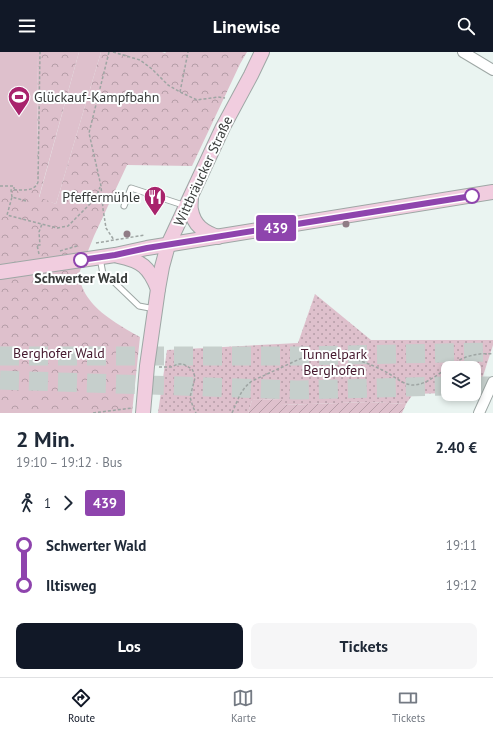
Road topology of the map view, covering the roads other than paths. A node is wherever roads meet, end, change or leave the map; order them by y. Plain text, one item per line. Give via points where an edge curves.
1 (262, 52) edge
2 (463, 52) edge
3 (493, 70) edge
4 (493, 192) edge
5 (188, 202) junction
6 (124, 206) dead end
7 (218, 237) junction
8 (168, 245) junction
9 (115, 255) junction
10 (100, 257) junction
11 (0, 272) edge
12 (158, 289) junction
13 (155, 309) junction
14 (493, 382) edge
15 (138, 410) edge
16 (479, 413) edge

1 - 5 main road, Wittbräucker Straße
2 - 3 street
4 - 7 main road
5 - 6 lane via 131,188
5 - 7 main road via 200,229
5 - 8 main road, Wittbräucker Straße
7 - 8 main road
8 - 9 main road
8 - 12 main road, Wittbräucker Straße
9 - 10 main road
9 - 12 main road via 137,261 148,269
10 - 11 main road
10 - 13 lane via 104,274 139,306
12 - 13 main road, Wittbräucker Straße
13 - 15 main road, Wittbräucker Straße
14 - 16 street

